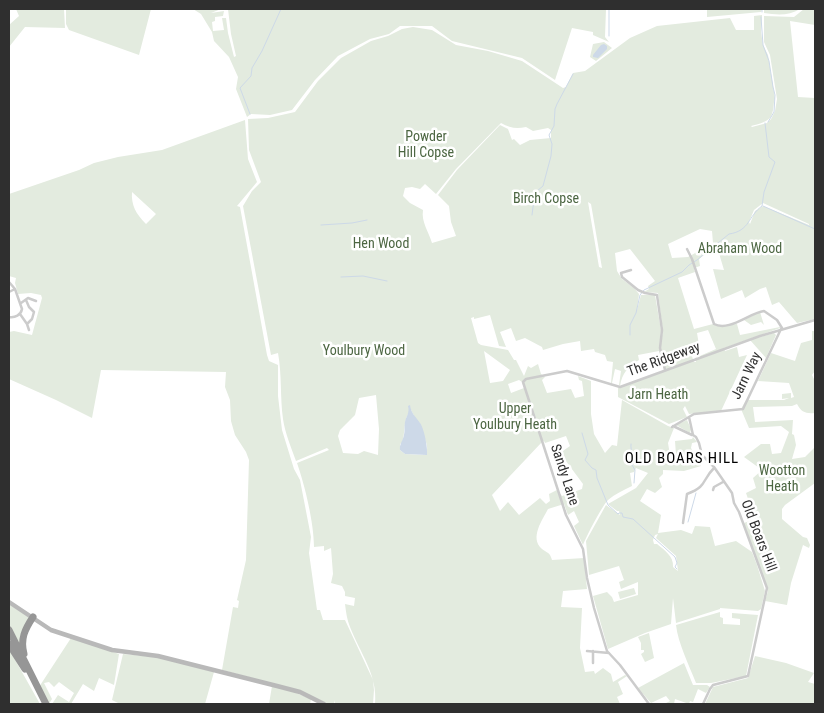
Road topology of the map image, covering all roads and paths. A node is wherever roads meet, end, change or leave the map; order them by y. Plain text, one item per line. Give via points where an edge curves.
1 (687, 249) dead end
2 (631, 270) dead end
3 (9, 282) edge
4 (15, 290) junction
5 (9, 292) edge
6 (26, 300) junction
7 (36, 301) dead end
8 (21, 303) junction
9 (20, 314) junction
10 (9, 317) edge
11 (815, 320) edge
12 (27, 324) junction
13 (781, 329) junction
14 (29, 330) dead end
15 (665, 370) junction
16 (524, 380) joint
17 (689, 418) junction
18 (693, 435) junction
19 (714, 468) junction
20 (723, 482) junction
21 (713, 490) dead end
22 (683, 523) dead end
23 (9, 596) edge
24 (9, 602) edge
25 (33, 617) junction
26 (9, 630) edge
27 (9, 637) edge
28 (9, 644) edge
29 (587, 651) dead end
30 (593, 651) junction
31 (609, 653) junction
32 (593, 663) dead end
33 (25, 669) junction
34 (33, 678) junction
35 (44, 704) edge
36 (324, 704) edge
37 (649, 704) edge
38 (703, 704) edge

1 - 13 street via 714,324 737,323 764,311 777,320
2 - 15 street via 621,273 622,277 638,290 657,295 662,330 660,348
3 - 4 street
4 - 5 street
4 - 8 street
6 - 7 street
6 - 8 street
6 - 12 street via 34,312
8 - 9 street
9 - 10 street
9 - 12 street
11 - 13 street, The Ridgeway
12 - 14 street
13 - 15 street, The Ridgeway
13 - 17 street, Jarn Way via 743,409 694,414
15 - 16 street, The Ridgeway via 620,387 567,371
16 - 31 street, Sandy Lane via 566,515 582,545 594,608
17 - 18 street, Old Boars Hill
17 - 18 street via 673,426
18 - 19 street, Old Boars Hill via 702,455
19 - 20 street, Old Boars Hill
19 - 22 street via 704,484 695,492 688,493
20 - 21 street
20 - 38 street, Old Boars Hill via 732,493 767,592 748,676 713,685
23 - 24 main road
24 - 25 main road
25 - 34 highway via 25,630 22,644
25 - 36 main road via 51,630 112,650 158,656 300,692
26 - 34 highway
27 - 33 highway
28 - 33 highway
29 - 30 street
30 - 31 street
30 - 32 street
31 - 37 street
33 - 35 highway
34 - 35 highway

